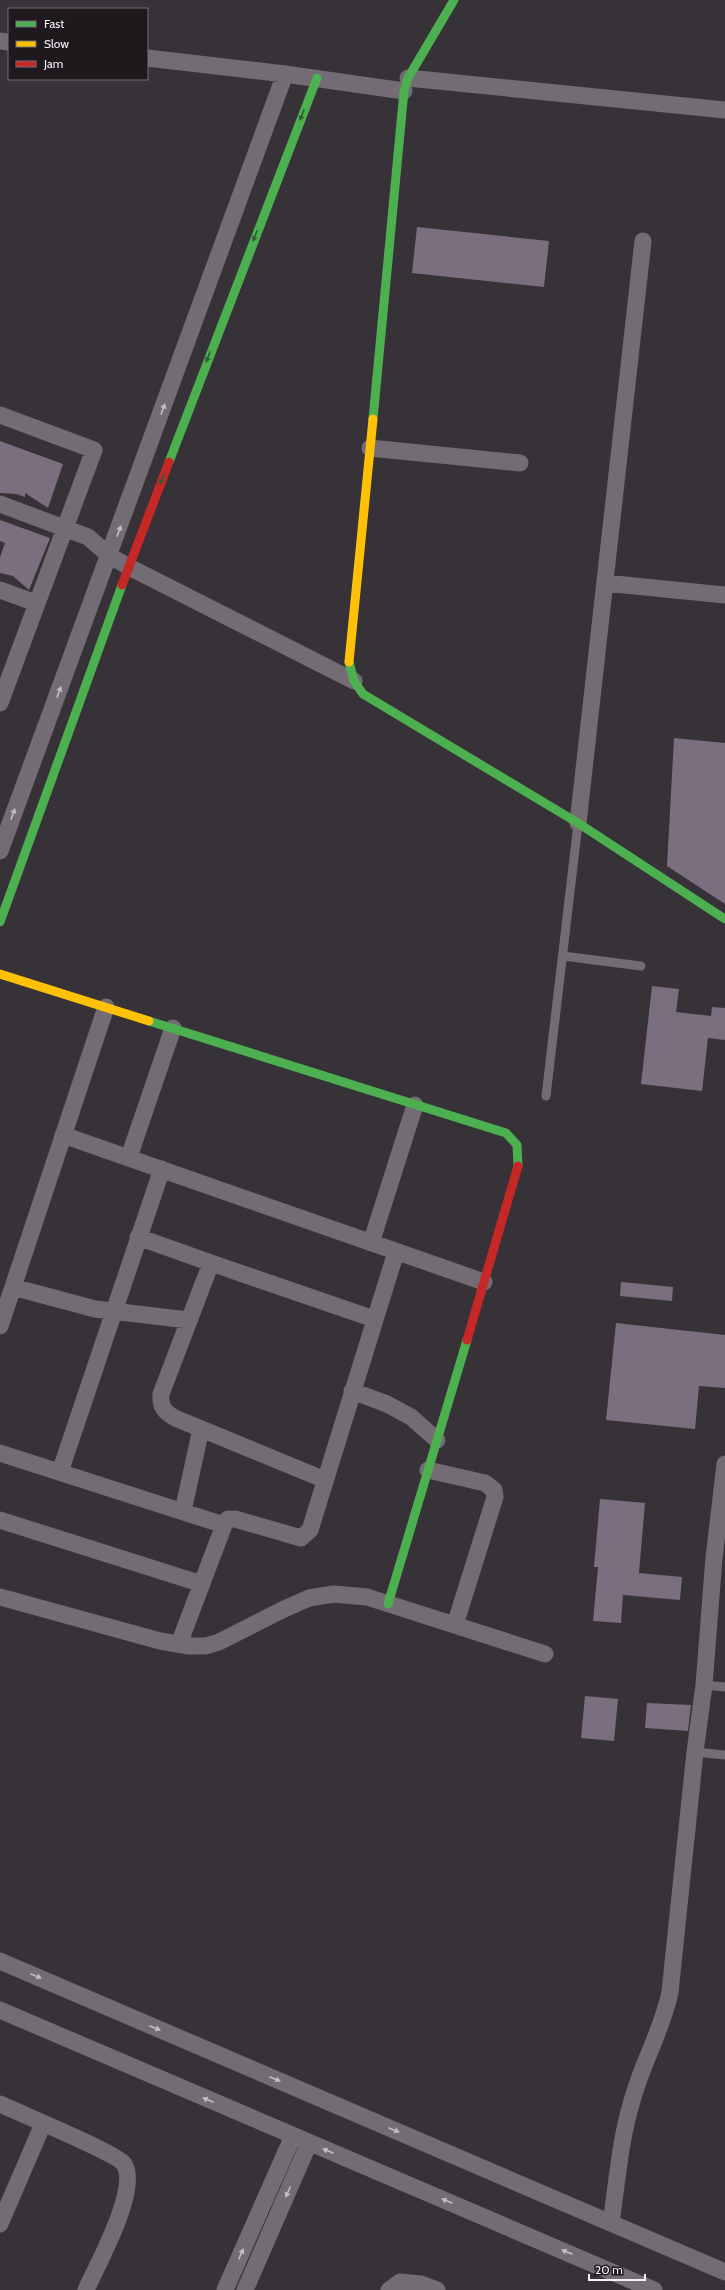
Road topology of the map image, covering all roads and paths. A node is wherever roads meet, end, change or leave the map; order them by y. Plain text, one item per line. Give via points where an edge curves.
1 (454, 0) edge
2 (148, 58) edge
3 (285, 74) junction
4 (317, 78) junction
5 (406, 84) junction
6 (725, 110) edge
7 (643, 241) dead end
8 (0, 415) edge
9 (370, 448) junction
10 (520, 464) dead end
11 (0, 504) edge
12 (64, 528) junction
13 (110, 556) junction
14 (129, 567) junction
15 (605, 582) junction
16 (0, 590) edge
17 (725, 595) edge
18 (36, 603) junction
19 (354, 681) junction
20 (0, 703) edge
21 (578, 823) junction
22 (0, 851) edge
23 (725, 919) edge
24 (0, 922) edge
25 (563, 956) junction
26 (641, 966) dead end
27 (0, 974) edge
28 (106, 1006) junction
29 (173, 1028) junction
30 (546, 1096) dead end
31 (415, 1105) junction
32 (63, 1134) junction
33 (129, 1157) junction
34 (162, 1169) junction
35 (138, 1237) junction
36 (371, 1243) junction
37 (396, 1252) junction
38 (211, 1263) junction
39 (484, 1282) junction
40 (13, 1287) junction
41 (113, 1311) junction
42 (374, 1319) junction
43 (188, 1320) junction
44 (0, 1326) edge
45 (352, 1391) junction
46 (201, 1429) junction
47 (437, 1440) junction
48 (0, 1454) edge
49 (725, 1464) edge
50 (428, 1470) junction
51 (60, 1472) junction
52 (325, 1480) junction
53 (183, 1511) junction
54 (0, 1520) edge
55 (224, 1525) junction
56 (720, 1559) edge
57 (202, 1584) junction
58 (0, 1597) edge
59 (388, 1604) junction
60 (455, 1625) junction
61 (179, 1644) junction
62 (545, 1654) dead end
63 (704, 1685) junction
64 (725, 1687) edge
65 (695, 1752) junction
66 (725, 1755) edge
67 (0, 1961) edge
68 (0, 2010) edge
69 (0, 2104) edge
70 (43, 2124) junction
71 (293, 2136) junction
72 (309, 2143) junction
73 (0, 2224) edge
74 (611, 2224) junction
75 (725, 2272) edge
76 (86, 2290) edge
77 (225, 2290) edge
78 (245, 2290) edge
79 (389, 2290) edge
80 (437, 2290) edge
81 (654, 2290) edge

1 - 5 street
2 - 3 street
3 - 4 street
13 -> 3 street
4 - 5 street
4 -> 14 street
5 - 6 street
5 - 9 street
7 - 15 street
8 - 12 street via 94,450
9 - 10 street
9 - 19 street via 349,664
11 - 12 street
12 - 13 street via 88,537
12 - 18 street
13 - 14 street
22 -> 13 street
14 - 19 street
14 - 24 street via 100,639
15 - 17 street
15 - 21 street
16 - 18 street
18 - 20 street
19 - 21 street via 364,694 380,705
21 - 23 street
21 - 25 lane
25 - 26 lane
25 - 30 lane
27 - 28 street
28 - 29 street
28 - 32 street
29 - 31 street
29 - 33 street
31 - 36 street
31 - 39 street via 506,1133 516,1140 520,1150 518,1171
32 - 33 street
32 - 40 street
33 - 34 street
34 - 35 street
34 - 36 street
35 - 38 street
35 - 41 street
36 - 37 street
37 - 39 street
37 - 42 street
38 - 42 street
38 - 43 street
39 - 47 street
40 - 41 street via 81,1306
40 - 44 street
41 - 43 street
41 - 51 street
42 - 45 street
43 - 46 street via 160,1402 169,1415
45 - 47 street via 387,1404 411,1417
45 - 52 street
46 - 52 street
46 - 53 street
47 - 50 street
48 - 51 street
49 - 56 street
50 - 59 street
50 - 60 street via 485,1483 494,1490 495,1497
51 - 53 street
52 - 55 street via 310,1530 301,1538 235,1519 228,1519
53 - 55 street
54 - 57 street
55 - 57 street
56 - 63 street
57 - 61 street
58 - 61 street
59 - 60 street
59 - 61 street via 367,1597 334,1594 309,1598 219,1642 206,1646
60 - 62 street
63 - 64 lane
63 - 65 street
65 - 66 lane
65 - 74 street via 670,1992 665,2016 632,2101 624,2134
67 -> 74 street
71 -> 68 street
69 - 70 street
70 - 73 street
70 - 76 street via 120,2160 127,2174 125,2199 118,2220
71 - 72 street
77 -> 71 street
72 -> 78 street
81 -> 72 street
74 - 75 street
79 - 80 street via 400,2282 421,2284

